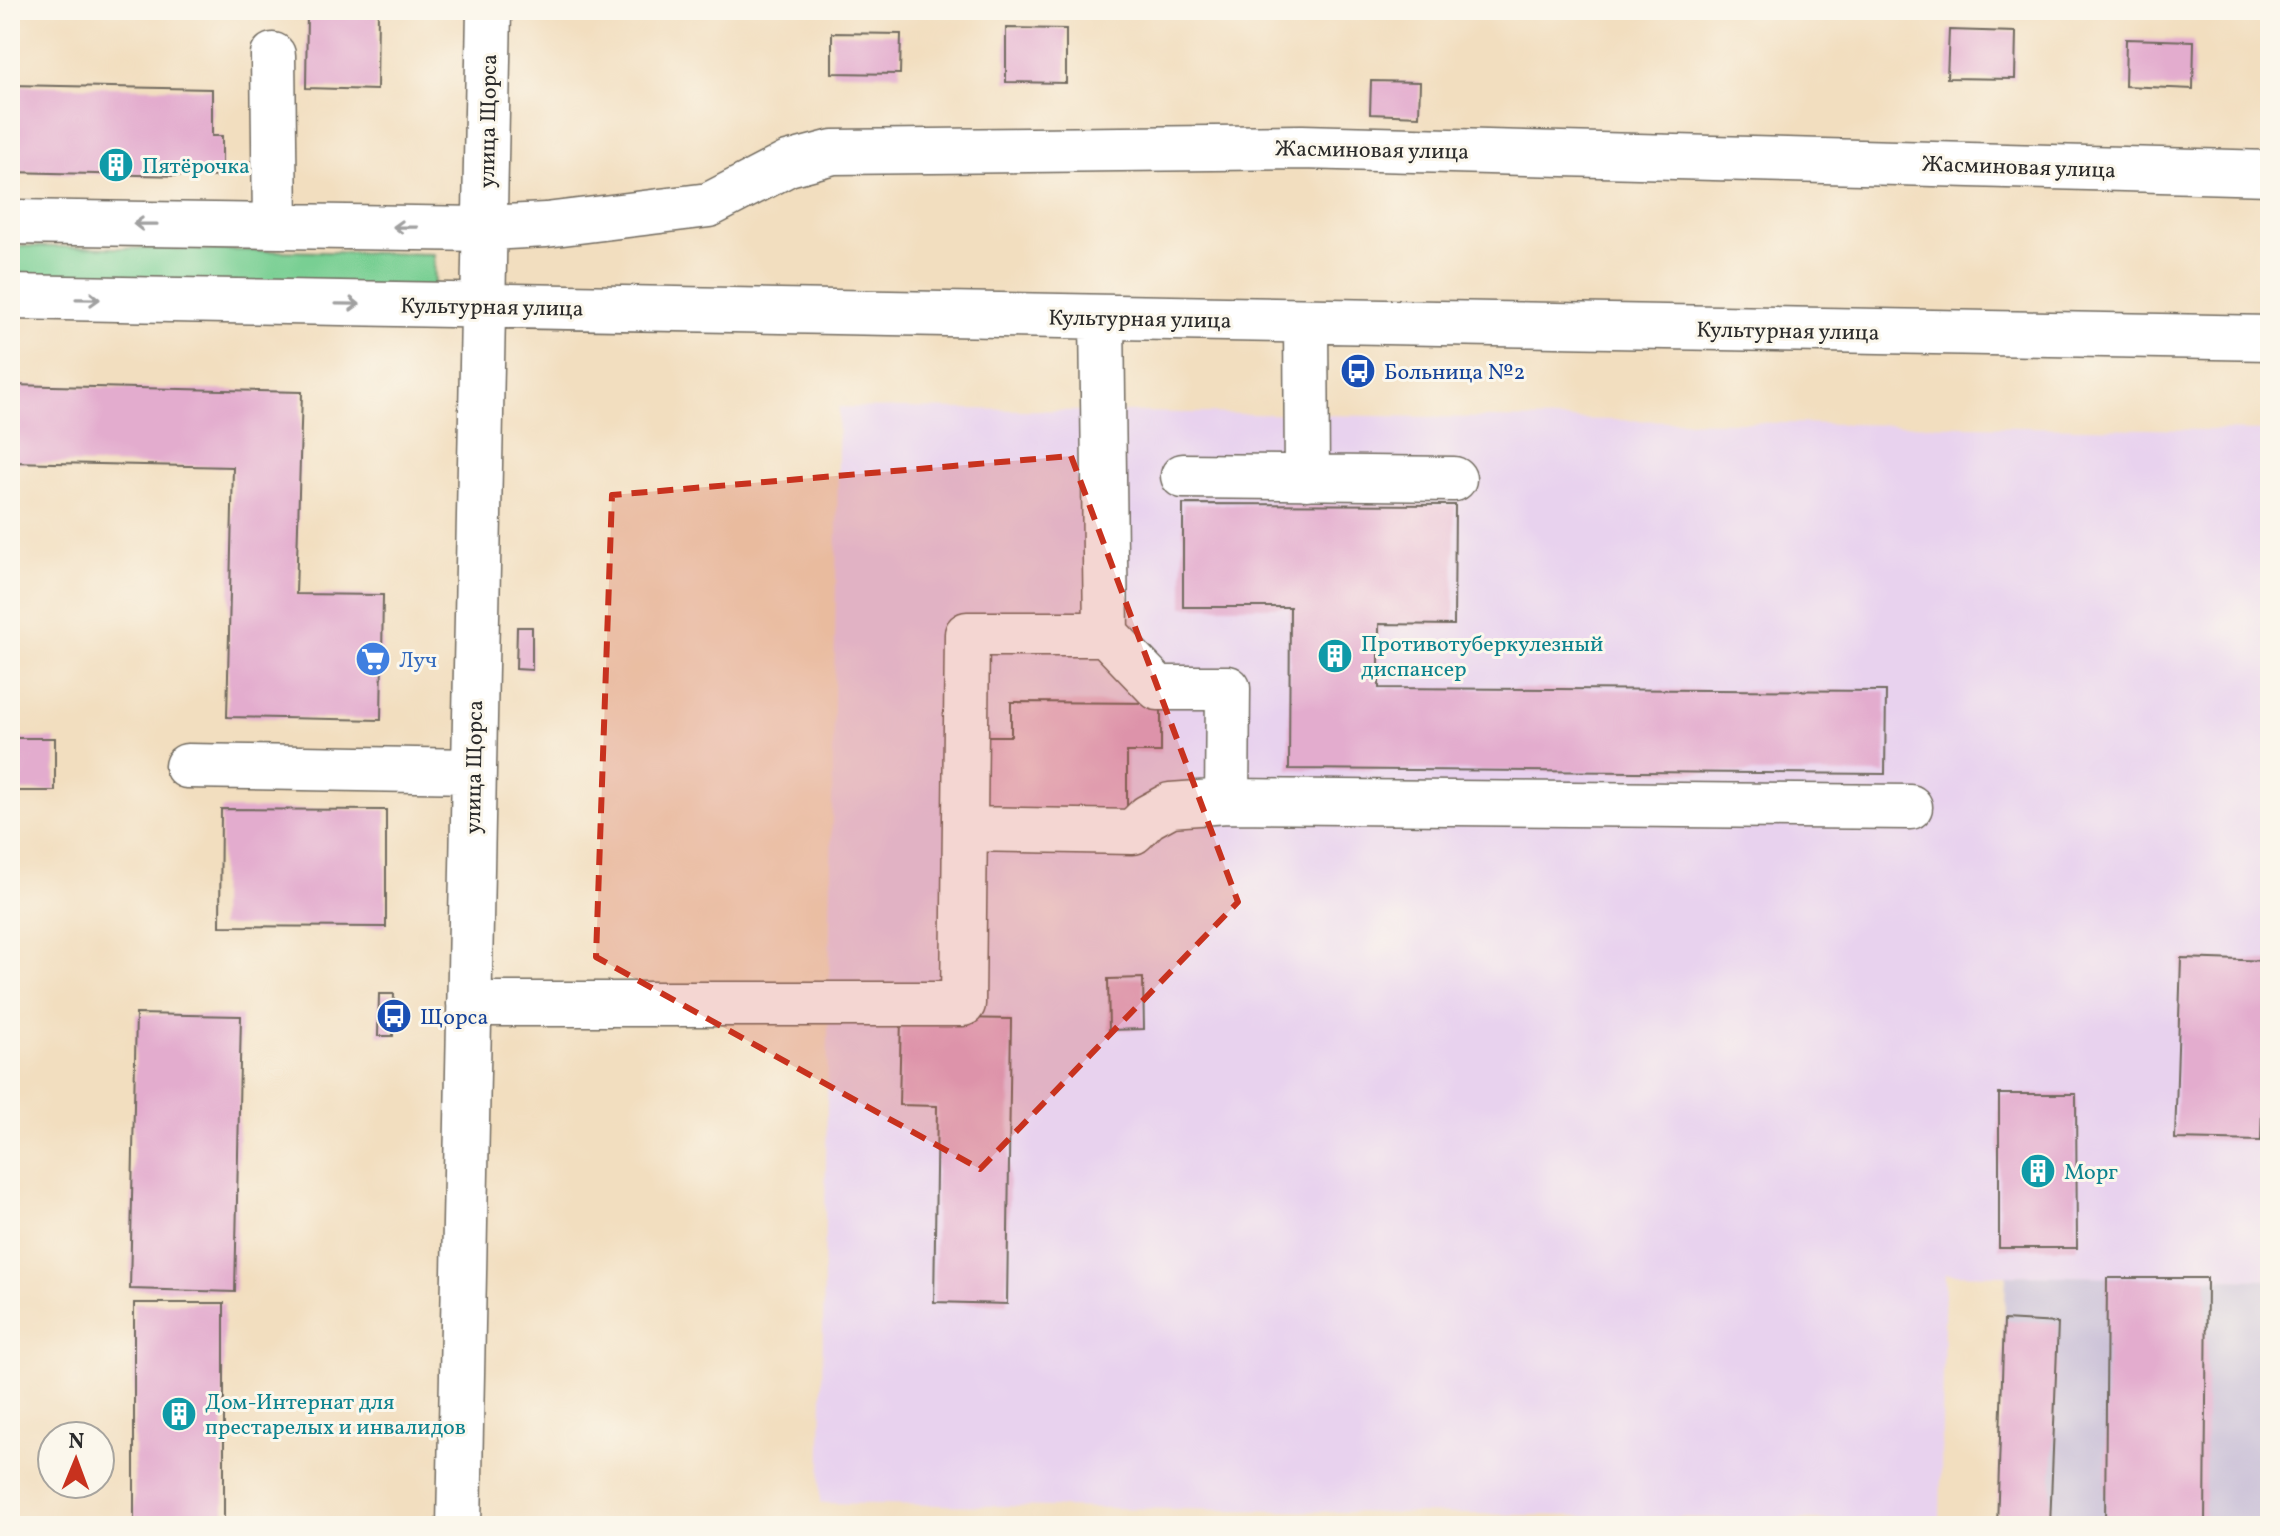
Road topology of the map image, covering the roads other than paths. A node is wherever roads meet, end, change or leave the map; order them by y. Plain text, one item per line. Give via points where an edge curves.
1 (489, 10) edge
2 (273, 55) dead end
3 (2270, 173) edge
4 (10, 222) edge
5 (275, 226) junction
6 (484, 228) junction
7 (10, 297) edge
8 (482, 305) junction
9 (1102, 317) junction
10 (1306, 321) junction
11 (2270, 338) edge
12 (1183, 476) dead end
13 (1307, 478) junction
14 (1454, 479) dead end
15 (1106, 634) junction
16 (187, 766) dead end
17 (473, 771) junction
18 (1227, 801) junction
19 (1910, 807) dead end
20 (965, 829) junction
21 (469, 1004) junction
22 (459, 1526) edge

1 - 6 street, улица Щорса
2 - 5 street
3 - 6 street, Жасминовая улица via 1302,147 833,152 788,164 709,205
5 -> 4 street
6 -> 5 street
6 - 8 street, улица Щорса
7 -> 8 street, Культурная улица
8 - 9 street, Культурная улица
8 - 17 street, улица Щорса
9 - 10 street, Культурная улица
9 - 15 street
10 - 11 street, Культурная улица
10 - 13 street
12 - 13 street
13 - 14 street
15 - 18 street via 1158,688 1228,688
15 - 20 street via 967,634
16 - 17 street
17 - 21 street, улица Щорса
18 - 19 street
18 - 20 street via 1170,805 1133,832
20 - 21 street via 963,1004
21 - 22 street, улица Щорса

